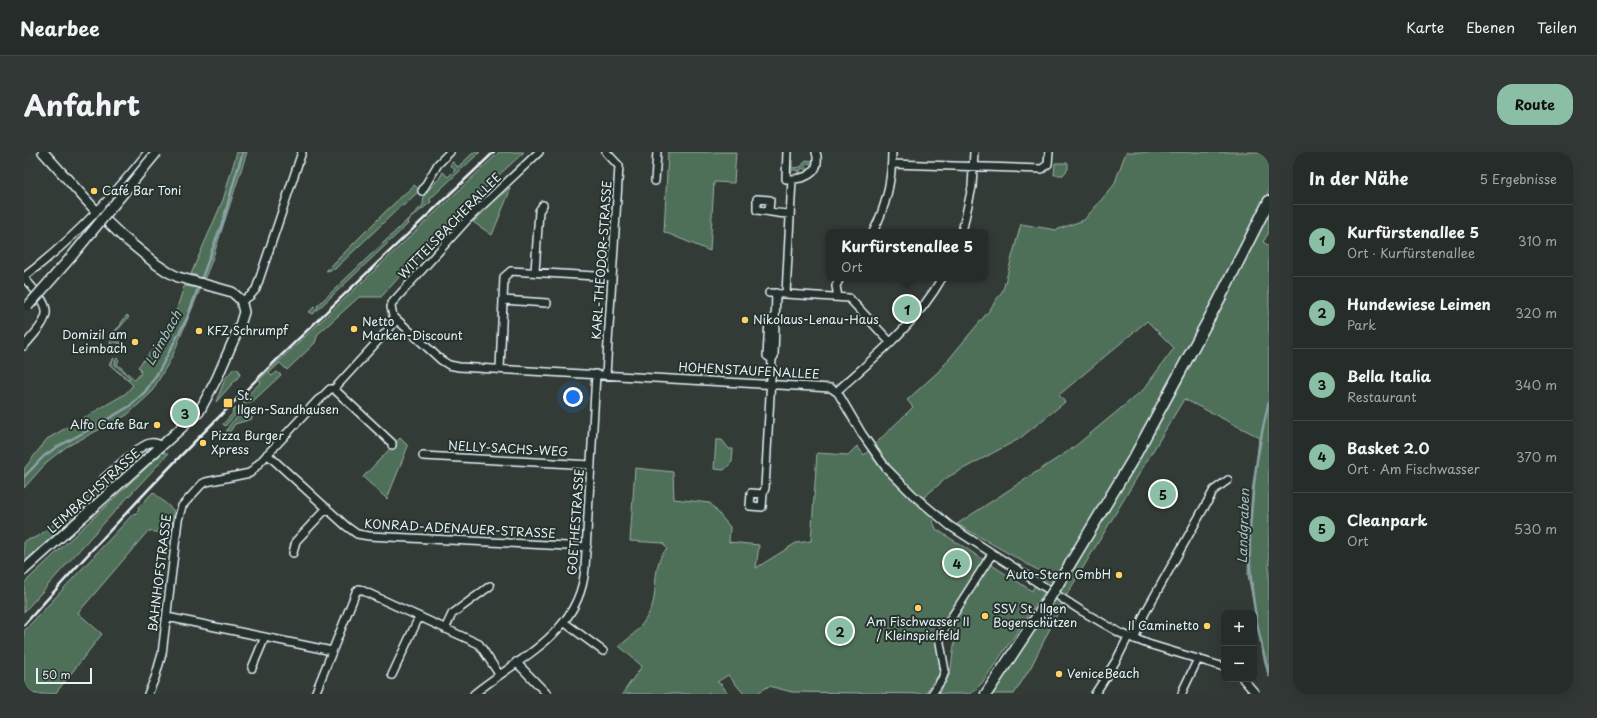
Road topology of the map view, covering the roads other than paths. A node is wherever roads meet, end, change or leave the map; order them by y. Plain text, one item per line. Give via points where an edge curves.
1 (26, 152) edge
2 (43, 152) edge
3 (148, 152) edge
4 (157, 152) edge
5 (302, 152) edge
6 (450, 152) edge
7 (539, 152) edge
8 (606, 152) edge
9 (657, 152) edge
10 (787, 152) edge
11 (816, 152) edge
12 (892, 152) edge
13 (974, 152) edge
14 (1049, 152) edge
15 (24, 154) edge
16 (892, 164) junction
17 (974, 167) junction
18 (792, 180) junction
19 (654, 181) dead end
20 (422, 191) dead end
21 (1269, 201) edge
22 (543, 204) dead end
23 (96, 211) junction
24 (769, 211) dead end
25 (790, 214) junction
26 (875, 229) edge
27 (963, 229) edge
28 (535, 272) junction
29 (612, 276) junction
30 (24, 278) edge
31 (838, 281) edge
32 (940, 281) edge
33 (786, 294) junction
34 (838, 297) junction
35 (503, 300) junction
36 (241, 301) junction
37 (547, 303) dead end
38 (26, 308) edge
39 (397, 320) junction
40 (891, 342) junction
41 (24, 346) edge
42 (500, 369) junction
43 (596, 374) junction
44 (606, 375) junction
45 (771, 383) junction
46 (334, 389) junction
47 (837, 391) junction
48 (392, 445) dead end
49 (162, 446) junction
50 (267, 454) junction
51 (423, 456) dead end
52 (591, 465) junction
53 (104, 478) dead end
54 (1228, 480) dead end
55 (763, 494) dead end
56 (326, 508) junction
57 (587, 547) junction
58 (293, 553) dead end
59 (992, 554) junction
60 (24, 570) edge
61 (490, 586) dead end
62 (1057, 589) junction
63 (167, 617) junction
64 (419, 617) junction
65 (565, 623) junction
66 (445, 629) junction
67 (264, 636) junction
68 (1131, 638) junction
69 (332, 651) junction
70 (603, 651) dead end
71 (1198, 659) junction
72 (516, 662) junction
73 (1221, 666) edge
74 (252, 668) dead end
75 (392, 674) dead end
76 (499, 674) junction
77 (1246, 682) edge
78 (994, 683) junction
79 (148, 694) edge
80 (315, 694) edge
81 (474, 694) edge
82 (547, 694) edge
83 (932, 694) edge
84 (981, 694) edge
85 (986, 694) edge
86 (1095, 694) edge
87 (1182, 694) edge
88 (1256, 694) edge

1 - 15 street
2 - 23 street
3 - 23 street
4 - 38 street, bridge
5 - 36 street via 256,289
6 - 20 street via 438,164
7 - 39 street, WITTELSBACHERALLEE via 468,219 395,298 391,312
8 - 29 street, KARL-THEODOR-STRASSE via 619,166
9 - 19 street
10 - 18 street via 786,179
11 - 18 street via 817,161 813,172 804,178
12 - 16 street
13 - 17 street
14 - 17 street via 1048,164 1042,169
16 - 17 street
16 - 26 street via 885,203
17 - 27 street via 970,201
18 - 25 street
21 - 62 main road via 1136,454
22 - 28 street via 539,211
23 - 30 street via 52,255
23 - 36 street via 122,236 168,272 232,292
24 - 25 street
25 - 33 street
28 - 29 street
28 - 35 street via 511,271 504,277
29 - 44 street, KARL-THEODOR-STRASSE
30 - 41 street via 44,302 47,311 42,325
31 - 34 street via 836,286
32 - 40 street via 921,310
33 - 34 street
33 - 45 street via 772,293 774,317 769,320 768,334 768,356 772,359
34 - 40 street via 852,300
35 - 37 street
35 - 42 street
36 - 49 street, LEIMBACHSTRASSE via 244,312 242,322 203,405 193,418
39 - 42 street, HOHENSTAUFENALLEE via 446,364
39 - 46 street, BAHNHOFSTRASSE
40 - 47 street
42 - 43 street, HOHENSTAUFENALLEE
43 - 44 street, HOHENSTAUFENALLEE
43 - 52 street, GOETHESTRASSE
44 - 45 street, HOHENSTAUFENALLEE
45 - 47 street, HOHENSTAUFENALLEE via 824,386
45 - 55 street
46 - 48 street
46 - 50 street, BAHNHOFSTRASSE via 330,389 318,400
47 - 59 street via 862,434 900,483 942,520
49 - 53 street, LEIMBACHSTRASSE via 155,443 146,445
49 - 60 street, LEIMBACHSTRASSE
50 - 56 street, KONRAD-ADENAUER-STRASSE
50 - 63 street, BAHNHOFSTRASSE via 250,473 204,483 183,505 178,520
51 - 52 street, NELLY-SACHS-WEG
52 - 57 street, GOETHESTRASSE
54 - 68 street via 1214,490
56 - 57 street, KONRAD-ADENAUER-STRASSE via 357,534
56 - 58 street via 296,542
57 - 65 street, GOETHESTRASSE via 582,588
59 - 62 street
59 - 83 street via 939,637 945,671
61 - 66 street via 452,614
62 - 68 street via 1094,618
62 - 78 main road, bridge
63 - 67 street
63 - 79 street, BAHNHOFSTRASSE via 161,658
64 - 66 street
64 - 69 street via 359,589
64 - 75 street
65 - 70 street
65 - 72 street, GOETHESTRASSE via 545,642
66 - 76 street via 478,644
67 - 69 street
67 - 74 street
68 - 71 street
68 - 86 street
69 - 80 street
71 - 73 street
71 - 87 street
72 - 76 street, GOETHESTRASSE
72 - 82 street
76 - 81 street, GOETHESTRASSE
77 - 88 street
78 - 84 main road
78 - 85 main road

